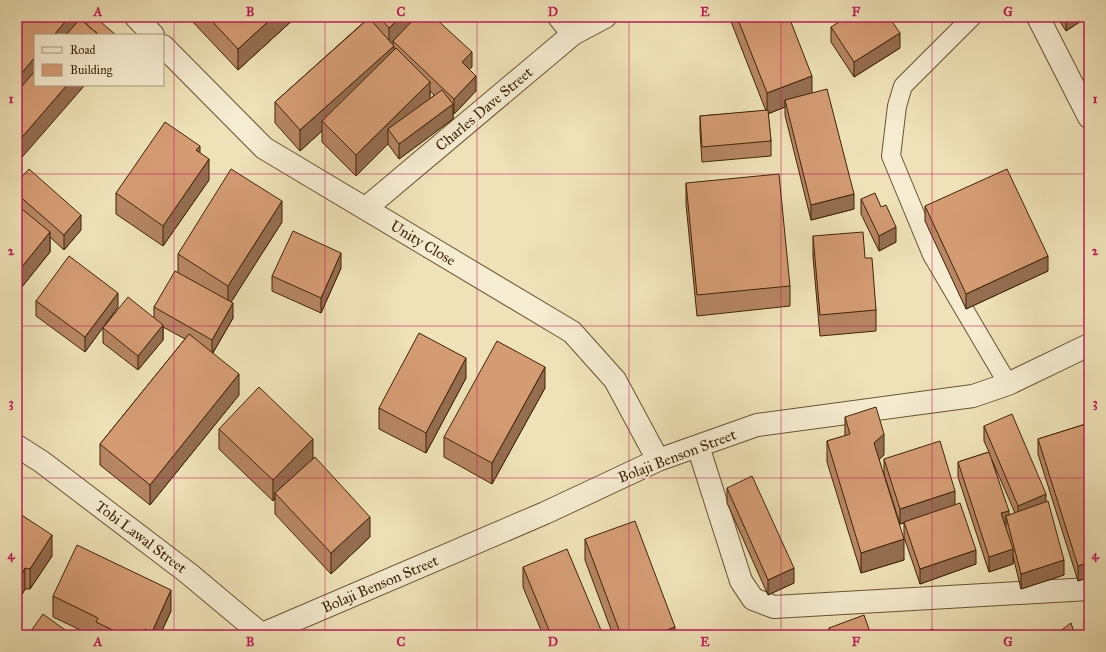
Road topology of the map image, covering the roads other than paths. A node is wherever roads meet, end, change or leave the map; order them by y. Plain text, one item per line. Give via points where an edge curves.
1 (136, 17) edge
2 (559, 17) edge
3 (606, 17) edge
4 (972, 17) edge
5 (1038, 17) edge
6 (151, 34) edge
7 (573, 34) junction
8 (164, 47) edge
9 (1089, 117) edge
10 (366, 208) junction
11 (1089, 345) edge
12 (1008, 384) junction
13 (17, 446) edge
14 (698, 446) junction
15 (658, 460) junction
16 (1089, 589) edge
17 (260, 634) edge

1 - 6 street
2 - 7 street
3 - 7 street, Charles Dave Street
4 - 12 lane via 903,86 897,106 891,156 932,255
5 - 9 street
7 - 10 street, Charles Dave Street
8 - 10 street, Unity Close via 264,148
10 - 15 street, Unity Close via 572,332 615,380
11 - 12 street, Bolaji Benson Street
12 - 14 street, Bolaji Benson Street via 973,396 757,425
13 - 17 street, Tobi Lawal Street via 42,462 188,573
14 - 15 street, Bolaji Benson Street
14 - 16 street via 741,581 753,599 774,607
15 - 17 street, Bolaji Benson Street via 544,513

